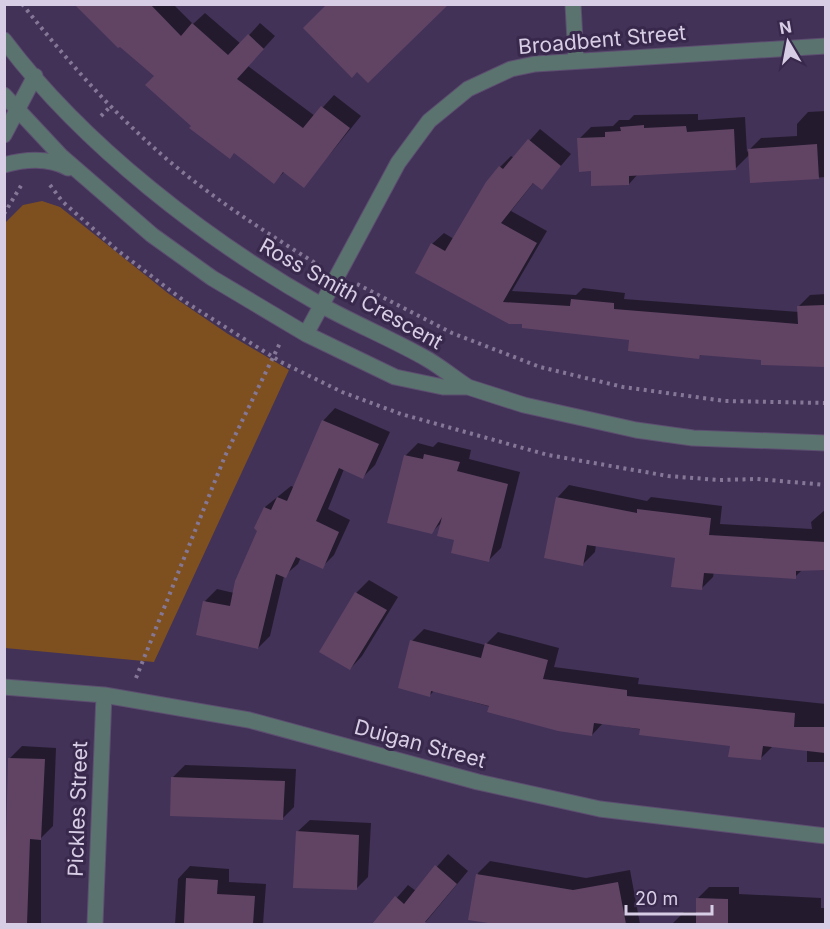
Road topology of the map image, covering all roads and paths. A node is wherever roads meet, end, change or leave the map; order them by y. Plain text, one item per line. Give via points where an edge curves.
1 (22, 4) edge
2 (573, 4) edge
3 (825, 46) edge
4 (6, 48) edge
5 (576, 60) junction
6 (35, 76) junction
7 (4, 95) edge
8 (18, 109) junction
9 (4, 135) edge
10 (4, 165) edge
11 (81, 175) junction
12 (338, 274) junction
13 (321, 305) junction
14 (289, 324) junction
15 (306, 334) junction
16 (468, 387) junction
17 (825, 403) edge
18 (825, 443) edge
19 (4, 687) edge
20 (104, 695) junction
21 (128, 699) junction
22 (825, 836) edge
23 (95, 924) edge

1 - 12 path via 72,67 140,135 218,200
2 - 5 street
3 - 5 street, Broadbent Street
4 - 6 street, Ross Smith Crescent
5 - 12 street, Broadbent Street via 511,69 468,89 429,121 398,163
6 - 8 street
6 - 13 street, Ross Smith Crescent via 102,146 175,208 248,261
7 - 8 street, Ross Smith Crescent
8 - 9 street
8 - 11 street, Ross Smith Crescent
10 - 11 street via 22,160 56,161
11 - 14 street, Ross Smith Crescent via 212,278
12 - 13 street, Broadbent Street
12 - 17 path via 452,333 540,367 623,387 725,401
13 - 15 street, Broadbent Street
13 - 16 street, Ross Smith Crescent via 428,359
14 - 15 street, Ross Smith Crescent
14 - 21 path via 225,456
15 - 16 street, Ross Smith Crescent via 395,377 443,387
16 - 18 street, Ross Smith Crescent via 524,405 636,430 693,438
19 - 20 street, Duigan Street
20 - 21 street, Duigan Street
20 - 23 street, Pickles Street
21 - 22 street, Duigan Street via 249,720 478,782 600,809

